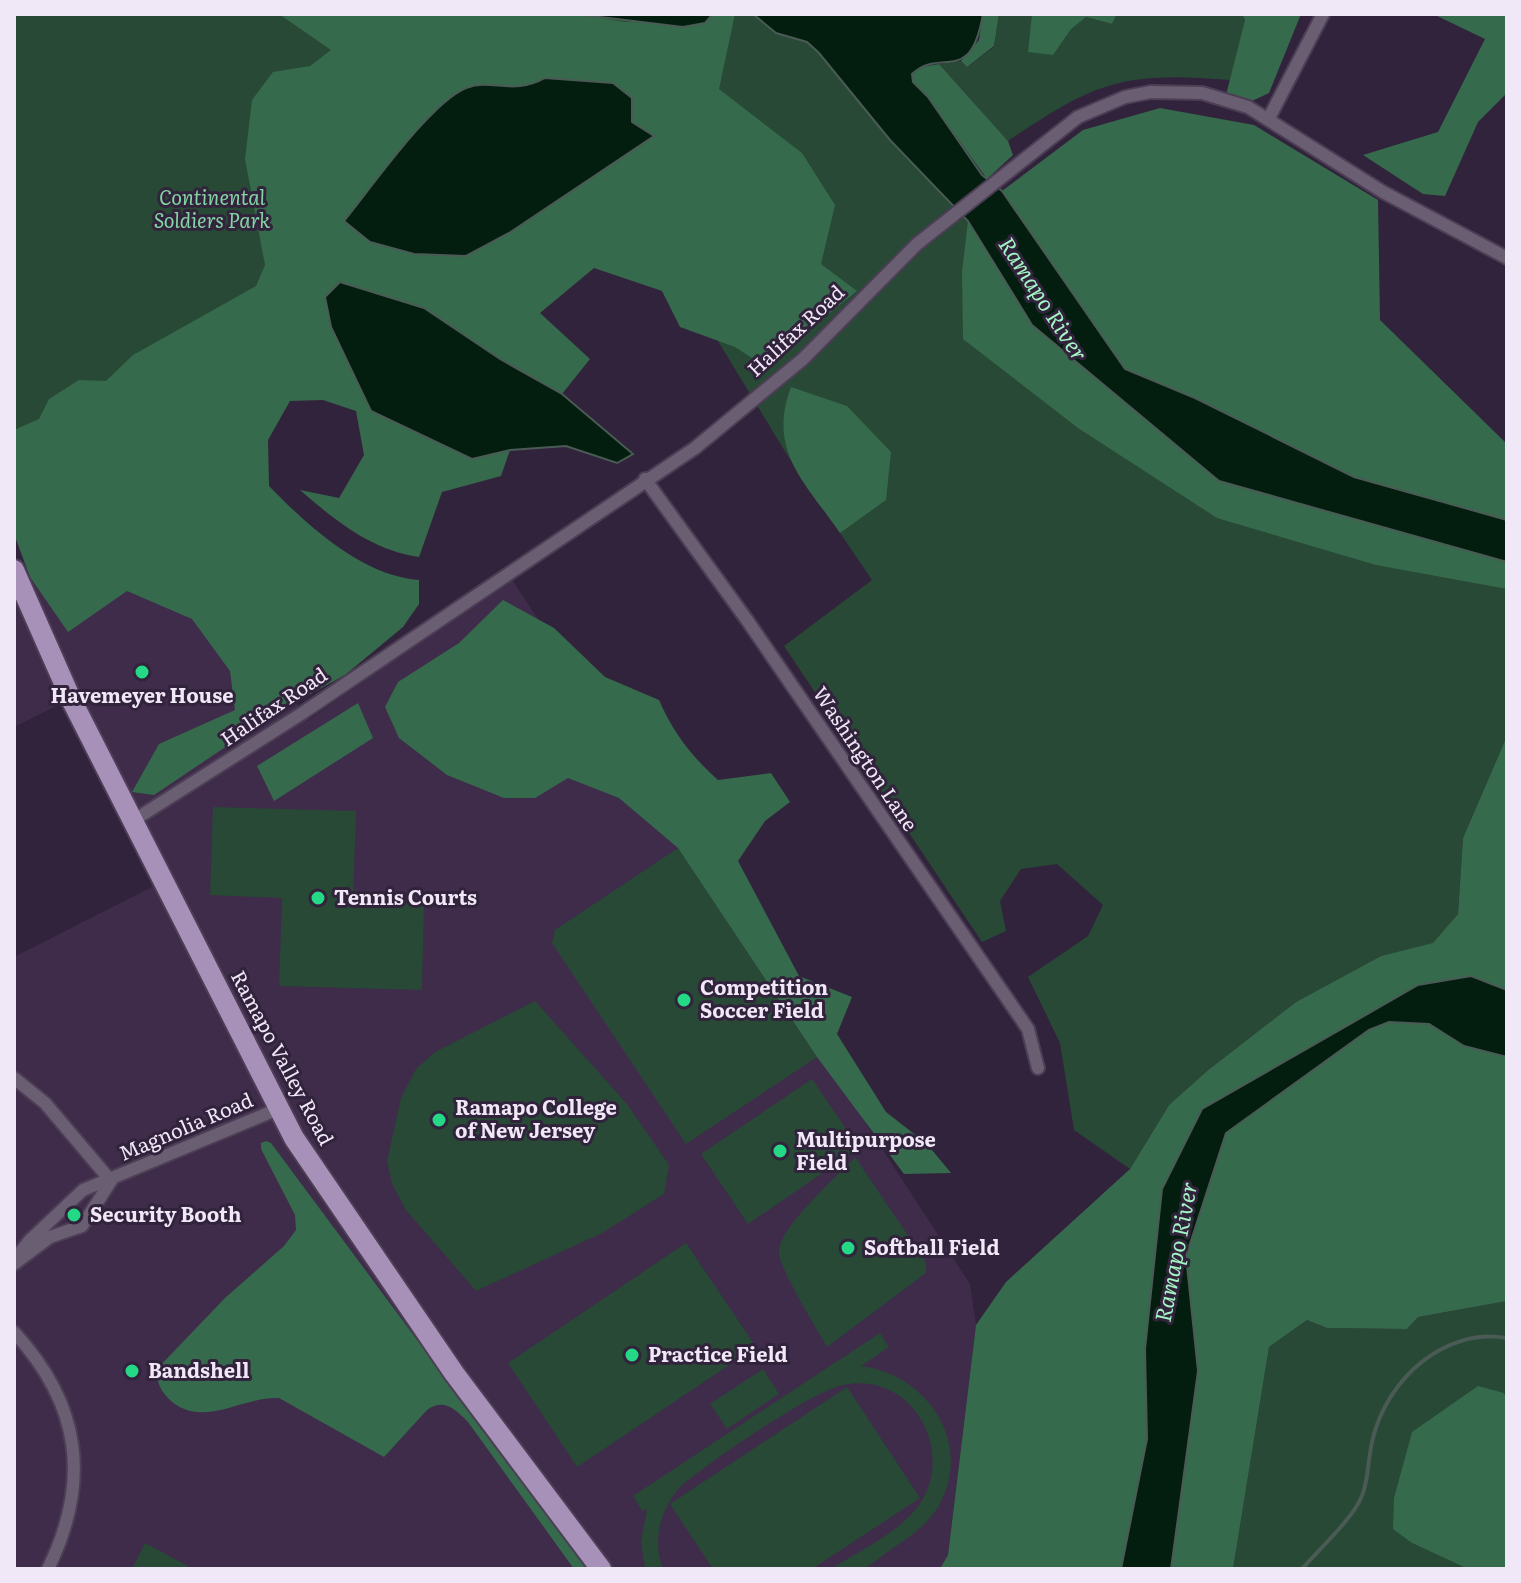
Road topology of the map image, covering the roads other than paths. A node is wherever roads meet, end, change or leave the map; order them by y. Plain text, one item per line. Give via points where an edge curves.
1 (1323, 14) edge
2 (1269, 118) junction
3 (1507, 258) edge
4 (645, 479) junction
5 (14, 570) edge
6 (131, 822) junction
7 (1038, 1068) dead end
8 (14, 1078) edge
9 (278, 1109) junction
10 (111, 1181) junction
11 (14, 1262) edge
12 (14, 1332) edge
13 (48, 1569) edge
14 (601, 1569) edge

1 - 2 street
2 - 3 street, Halifax Road via 1383,192
2 - 4 street, Halifax Road via 1202,93 1151,92 1078,117 917,244 803,359 695,448
4 - 6 street, Halifax Road via 289,722
4 - 7 street, Washington Lane via 1028,1029
5 - 6 main road, Ramapo Valley Road
6 - 9 main road, Ramapo Valley Road
8 - 10 street via 45,1103
9 - 10 street, Magnolia Road
9 - 14 main road, Ramapo Valley Road via 454,1373
10 - 11 street, Magnolia Road via 83,1190
10 - 11 street, Magnolia Road via 82,1226 50,1237
12 - 13 street via 50,1378 74,1445 76,1486

